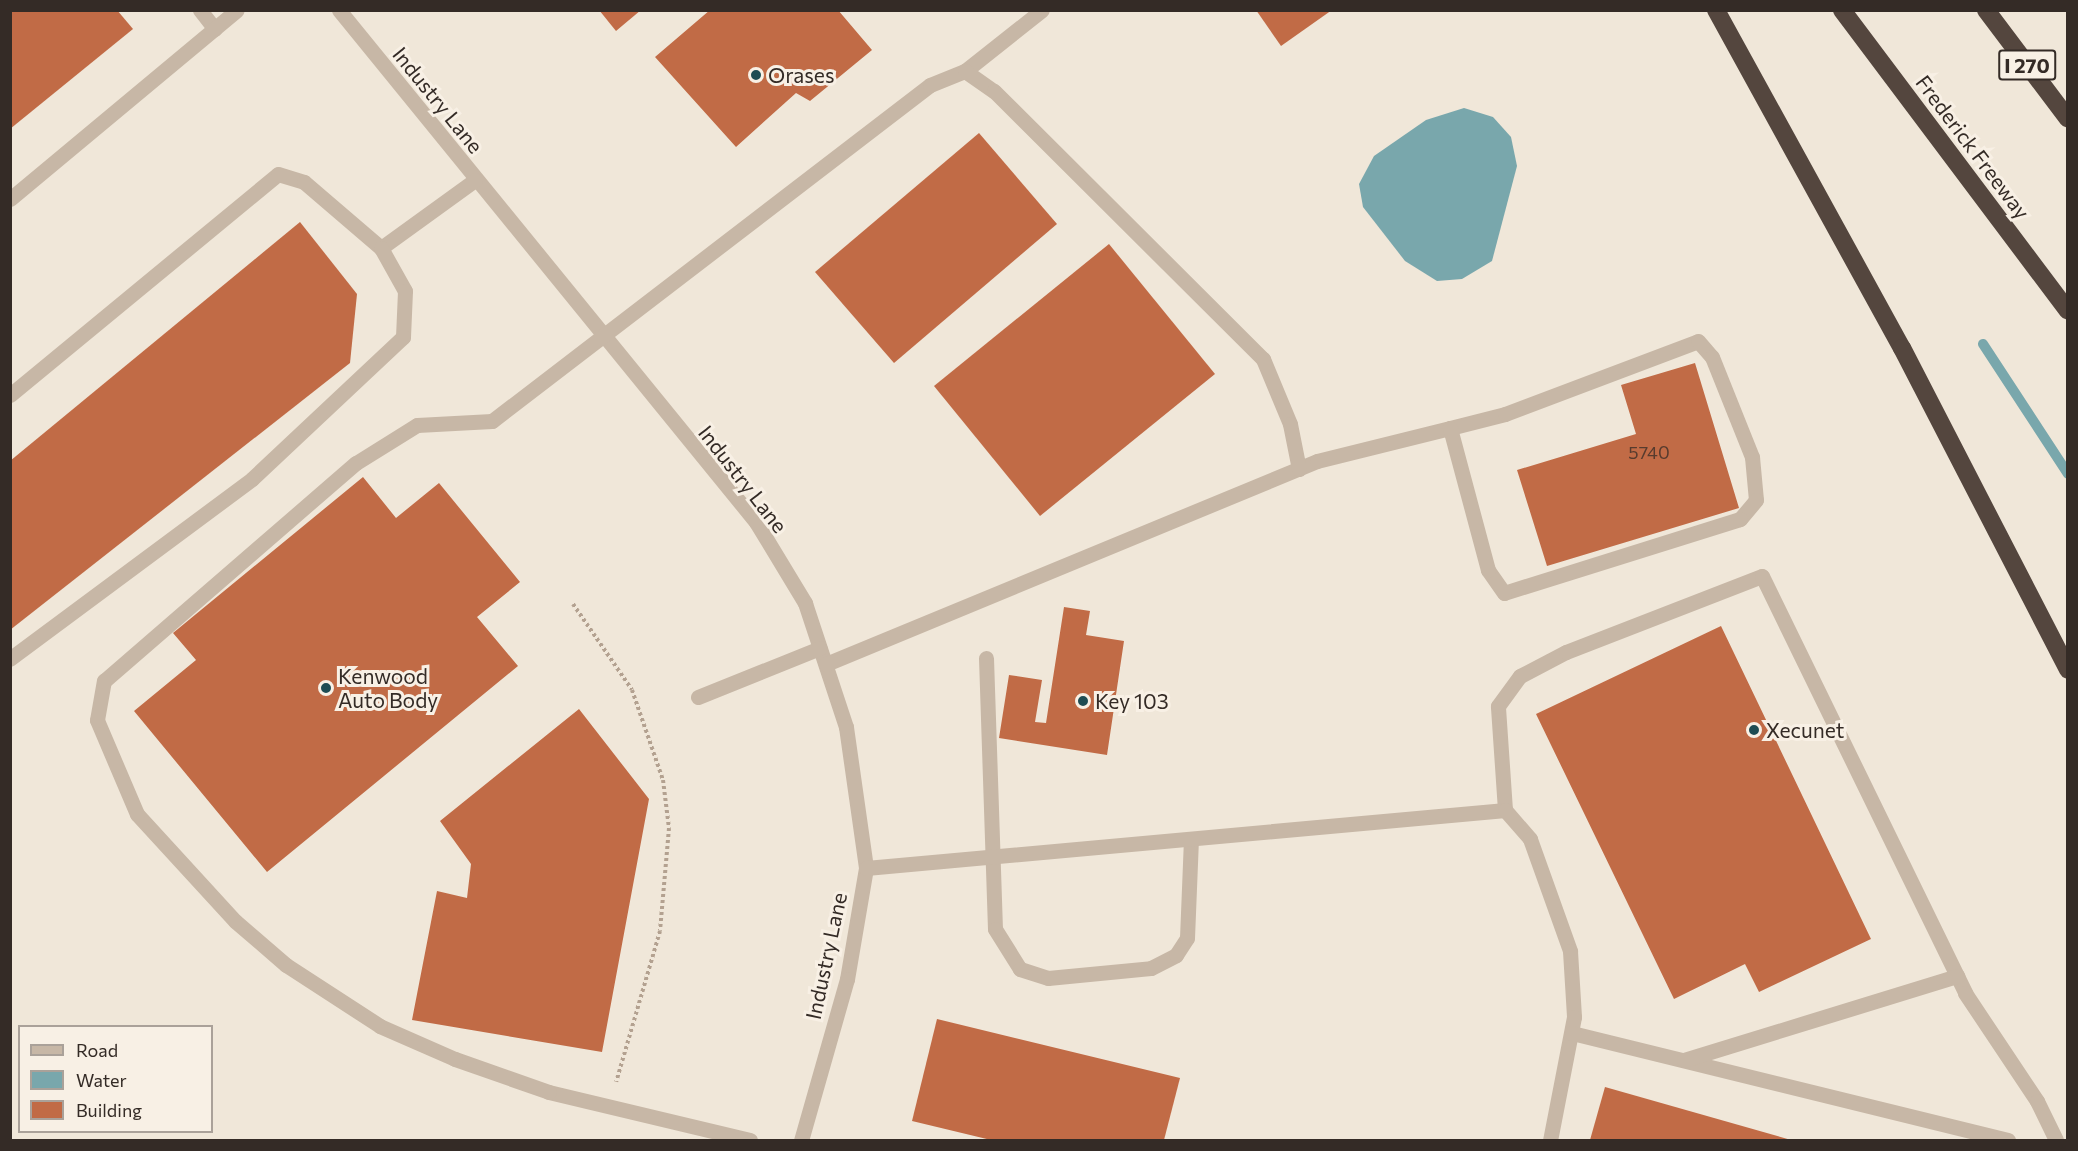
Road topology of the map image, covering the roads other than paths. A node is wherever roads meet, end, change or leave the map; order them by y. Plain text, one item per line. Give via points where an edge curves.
1 (200, 10) edge
2 (237, 10) edge
3 (339, 10) edge
4 (1041, 10) edge
5 (1716, 10) edge
6 (1842, 10) edge
7 (1986, 10) edge
8 (215, 29) junction
9 (965, 71) junction
10 (2067, 119) edge
11 (475, 180) junction
12 (10, 199) edge
13 (381, 248) junction
14 (2067, 311) edge
15 (602, 339) junction
16 (10, 395) edge
17 (1450, 428) junction
18 (1299, 469) junction
19 (820, 648) junction
20 (986, 658) dead end
21 (10, 659) edge
22 (826, 664) junction
23 (2067, 670) edge
24 (698, 698) dead end
25 (1505, 810) junction
26 (1191, 839) junction
27 (993, 857) junction
28 (866, 868) junction
29 (1956, 976) junction
30 (1572, 1033) junction
31 (1684, 1061) junction
32 (750, 1140) edge
33 (801, 1140) edge
34 (1550, 1140) edge
35 (2008, 1140) edge
36 (2056, 1140) edge

1 - 8 street
2 - 8 street
3 - 11 street, Industry Lane
4 - 9 street
5 - 23 highway via 1902,348
6 - 14 highway, Frederick Freeway
7 - 10 highway, I 270
8 - 12 street
9 - 15 street via 930,85
9 - 18 street via 994,91 1263,359 1290,424
11 - 13 street
11 - 15 street, Industry Lane
13 - 16 street via 304,182 278,174
13 - 21 street via 405,291 403,337 252,479
15 - 19 street, Industry Lane via 756,522 805,603
15 - 32 street via 492,421 417,424 356,463 104,681 97,720 137,814 235,921 286,965 380,1026 455,1059 608,1108
17 - 17 street via 1505,414 1698,341 1712,357 1752,457 1756,500 1740,519 1504,593 1488,570
17 - 18 street
18 - 22 street
19 - 22 street, Industry Lane
19 - 24 street
20 - 27 street
22 - 28 street, Industry Lane via 846,727
25 - 26 street
25 - 29 street via 1498,706 1520,676 1566,652 1762,576
25 - 30 street via 1530,839 1570,951
26 - 27 street
26 - 27 street via 1187,938 1176,955 1151,968 1048,978 1020,969 995,929
27 - 28 street
28 - 33 street, Industry Lane via 848,979
29 - 31 street
29 - 36 street
30 - 31 street
30 - 34 street
31 - 35 street

